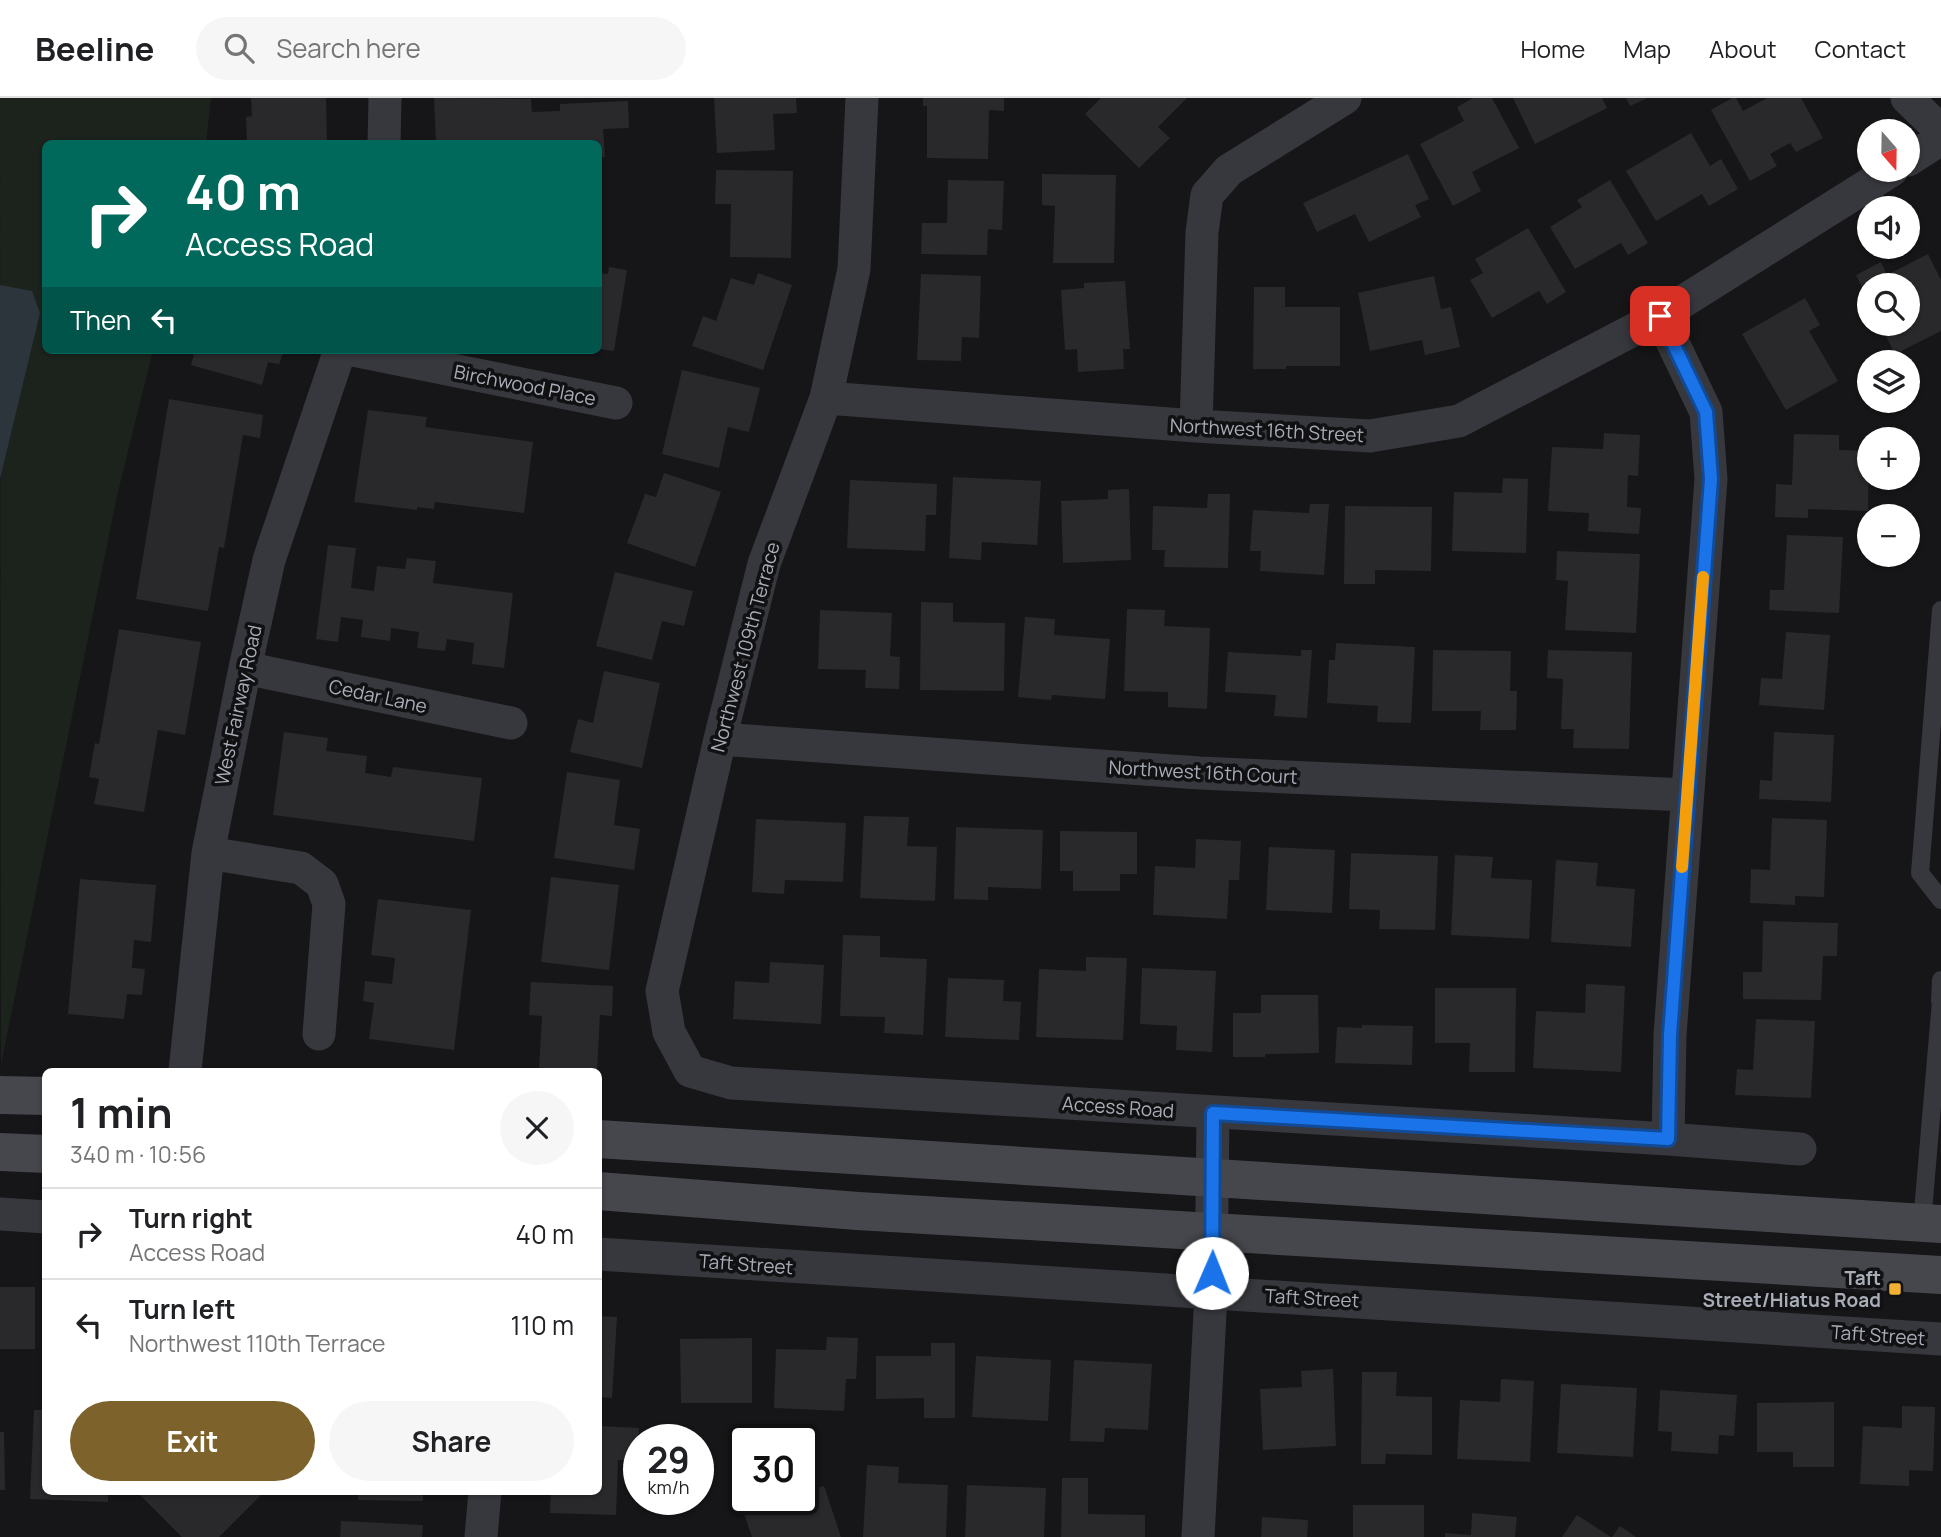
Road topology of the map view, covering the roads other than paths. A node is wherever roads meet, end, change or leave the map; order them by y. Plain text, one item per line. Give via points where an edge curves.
1 (385, 98) edge
2 (862, 98) edge
3 (1345, 98) edge
4 (1907, 98) edge
5 (1941, 131) edge
6 (1941, 139) edge
7 (384, 140) edge
8 (1920, 152) edge
9 (1873, 182) edge
10 (1660, 316) junction
11 (339, 354) edge
12 (373, 354) edge
13 (826, 398) junction
14 (616, 402) dead end
15 (1196, 426) junction
16 (1941, 610) edge
17 (245, 668) junction
18 (511, 723) dead end
19 (720, 739) junction
20 (1687, 795) junction
21 (208, 853) junction
22 (1941, 900) edge
23 (1941, 980) edge
24 (1941, 1001) edge
25 (319, 1034) dead end
26 (185, 1068) edge
27 (690, 1071) joint
28 (0, 1095) edge
29 (42, 1096) edge
30 (1213, 1113) junction
31 (602, 1139) edge
32 (1668, 1139) junction
33 (1800, 1150) dead end
34 (0, 1152) edge
35 (42, 1154) edge
36 (1212, 1177) junction
37 (602, 1191) edge
38 (0, 1214) edge
39 (42, 1217) edge
40 (1932, 1223) edge
41 (1212, 1232) junction
42 (602, 1254) edge
43 (1929, 1275) edge
44 (1211, 1294) junction
45 (1941, 1339) edge
46 (485, 1495) edge
47 (481, 1537) edge
48 (1198, 1537) edge

1 - 7 street
2 - 13 street, Northwest 109th Terrace via 854,269
3 - 15 street via 1229,170 1207,195
4 - 5 street
6 - 8 street
9 - 10 street, Northwest 16th Street
10 - 15 street, Northwest 16th Street via 1459,421 1370,436
10 - 20 street via 1706,412 1711,479
11 - 17 street, West Fairway Road via 269,560
12 - 14 street, Birchwood Place
13 - 15 street, Northwest 16th Street
13 - 19 street, Northwest 109th Terrace via 764,564
16 - 22 lane via 1920,873
17 - 18 street, Cedar Lane
17 - 21 street, West Fairway Road
19 - 20 street, Northwest 16th Court via 1200,773
19 - 27 street, Northwest 109th Terrace via 662,991 668,1032
20 - 32 street via 1670,1035
21 - 25 street via 301,867 322,884 329,904
21 - 26 street, West Fairway Road
23 - 24 lane
24 - 40 lane
27 - 30 street, Access Road via 731,1083
28 - 29 street
30 - 32 street, Access Road
30 - 36 street
31 - 36 street
32 - 33 street, Access Road
34 - 35 street
36 - 40 street
36 - 41 street
37 - 41 street
38 - 39 street
40 - 43 street
41 - 43 street
41 - 44 street
42 - 44 street, Taft Street
44 - 45 street, Taft Street
44 - 48 street
46 - 47 street

